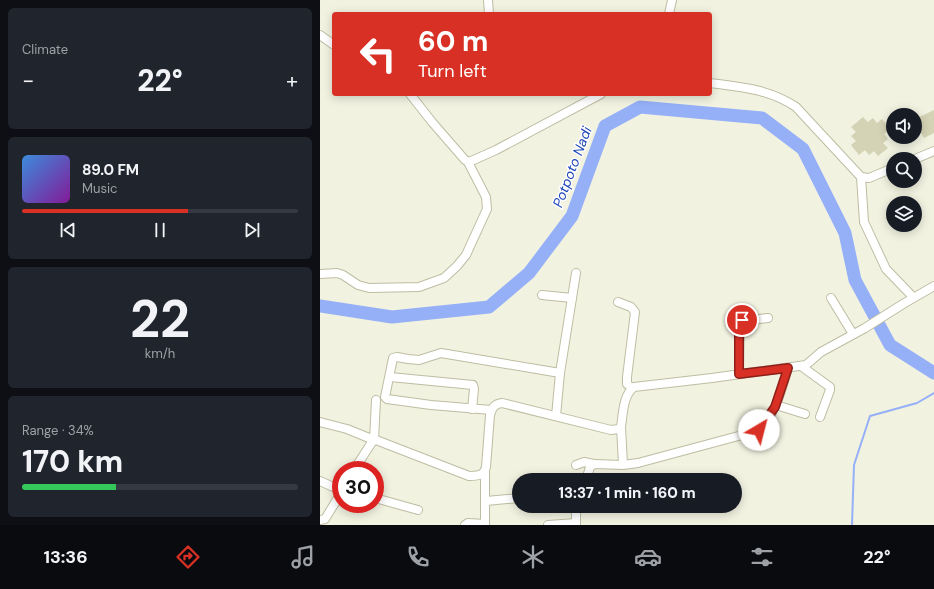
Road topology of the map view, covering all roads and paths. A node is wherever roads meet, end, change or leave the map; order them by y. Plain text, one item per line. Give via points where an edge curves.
1 (488, 0) edge
2 (672, 0) edge
3 (489, 12) edge
4 (669, 12) edge
5 (320, 35) edge
6 (332, 44) edge
7 (712, 83) edge
8 (412, 96) edge
9 (597, 96) edge
10 (934, 151) edge
11 (922, 156) edge
12 (469, 162) junction
13 (886, 171) edge
14 (861, 177) junction
15 (576, 273) dead end
16 (320, 274) edge
17 (934, 286) edge
18 (542, 294) dead end
19 (913, 297) junction
20 (572, 298) junction
21 (830, 298) dead end
22 (618, 302) dead end
23 (768, 318) dead end
24 (854, 334) junction
25 (801, 366) junction
26 (788, 368) junction
27 (560, 373) junction
28 (739, 374) junction
29 (387, 379) junction
30 (632, 388) junction
31 (376, 400) dead end
32 (776, 405) junction
33 (472, 408) junction
34 (491, 410) junction
35 (805, 414) dead end
36 (556, 416) junction
37 (820, 417) dead end
38 (320, 422) edge
39 (621, 426) junction
40 (374, 440) junction
41 (360, 461) edge
42 (576, 464) dead end
43 (594, 464) junction
44 (623, 465) junction
45 (485, 472) junction
46 (588, 473) edge
47 (320, 481) edge
48 (332, 486) edge
49 (512, 499) edge
50 (384, 501) edge
51 (486, 501) junction
52 (332, 507) edge
53 (418, 510) dead end
54 (576, 513) edge
55 (322, 522) edge
56 (576, 524) edge
57 (465, 525) edge
58 (485, 525) edge
59 (548, 525) edge

1 - 3 street
2 - 4 street
5 - 6 street
7 - 14 street via 758,90 787,101 796,107
8 - 12 street
9 - 12 street
10 - 11 street
12 - 16 street via 486,197 487,209 466,255 444,278 419,287 369,288 337,273
13 - 14 street via 870,178
14 - 19 street via 864,222 886,269
15 - 20 street
17 - 19 street
18 - 20 street
19 - 24 street
20 - 27 street
21 - 24 street
22 - 30 street via 631,307 634,312 627,377 627,384
23 - 28 street via 740,321
24 - 25 street
25 - 26 street
25 - 37 street via 830,388
26 - 28 street
26 - 32 street
27 - 29 street via 441,353 419,360 394,357
27 - 36 street
28 - 30 street
29 - 33 street via 385,397 388,400
29 - 33 street via 473,385
30 - 39 street via 627,396
31 - 40 street
32 - 35 street
32 - 44 street via 761,428 754,433
33 - 34 street
34 - 36 street via 502,403
34 - 45 street
36 - 39 street via 611,430
38 - 40 street
39 - 44 street
40 - 41 street
40 - 45 street via 469,476
42 - 43 street
43 - 44 street
43 - 46 street
45 - 51 street
47 - 48 street
49 - 51 street
50 - 53 street
51 - 58 street
52 - 55 street
54 - 56 street
56 - 59 street
57 - 58 street

